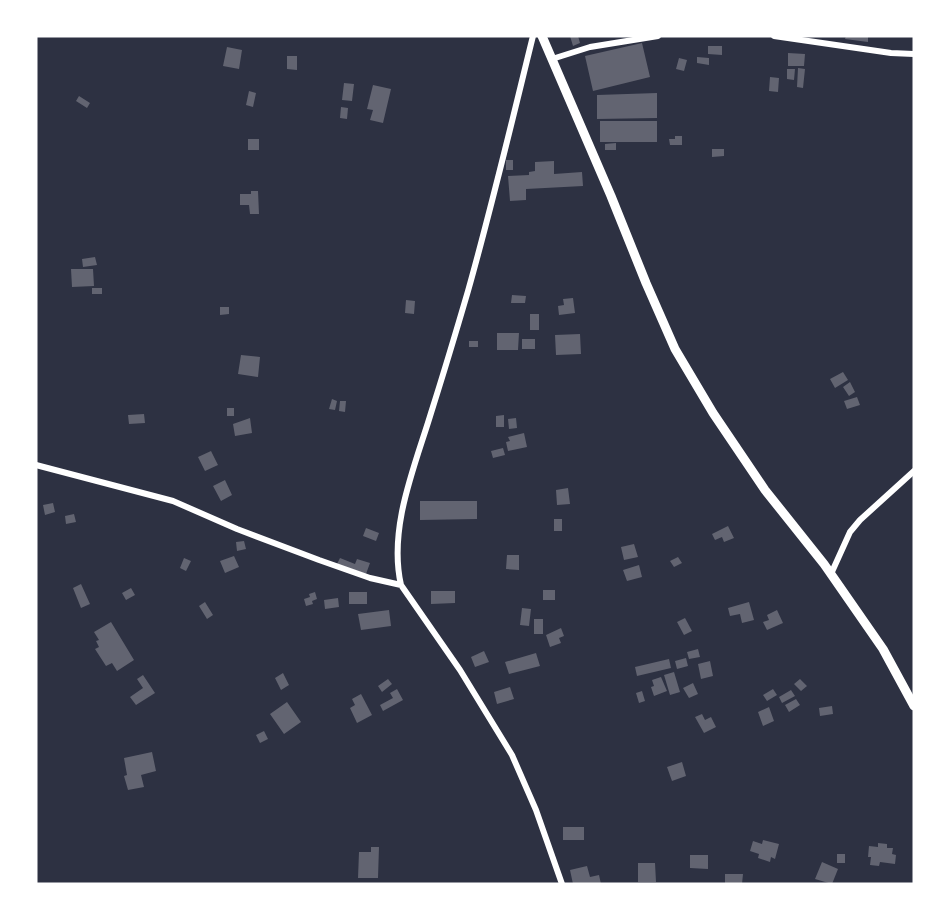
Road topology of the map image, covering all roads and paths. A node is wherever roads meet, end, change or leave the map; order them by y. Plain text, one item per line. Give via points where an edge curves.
1 (533, 36) edge
2 (542, 36) edge
3 (658, 36) edge
4 (774, 36) edge
5 (914, 54) edge
6 (552, 59) junction
7 (36, 465) edge
8 (914, 471) edge
9 (831, 574) junction
10 (401, 585) junction
11 (914, 706) edge
12 (562, 884) edge

1 - 10 street via 491,208 408,488 398,568
2 - 6 street
3 - 6 street via 590,47
4 - 5 street
6 - 9 street via 675,349 765,490
7 - 10 street via 173,501 329,564
8 - 9 street via 850,532
9 - 11 street via 883,649
10 - 12 street via 512,755

